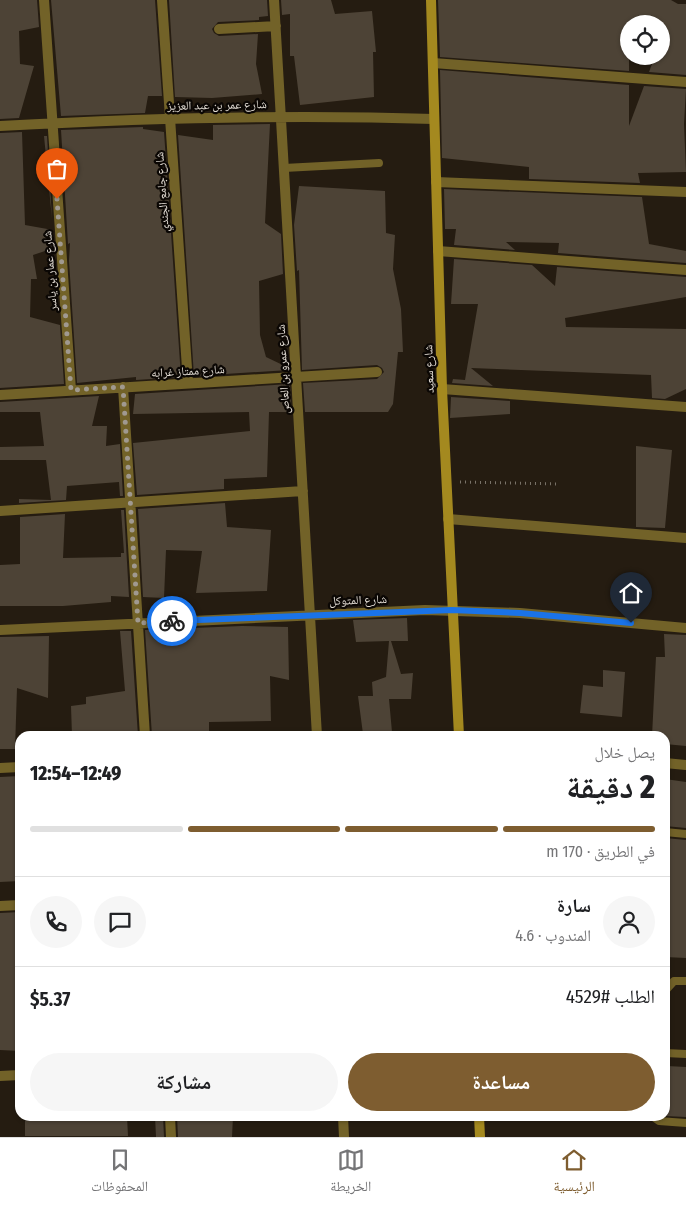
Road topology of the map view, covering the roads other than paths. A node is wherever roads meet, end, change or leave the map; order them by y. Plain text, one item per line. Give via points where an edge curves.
1 (44, 0) edge
2 (162, 0) edge
3 (274, 0) edge
4 (431, 0) edge
5 (276, 26) junction
6 (219, 29) dead end
7 (433, 63) junction
8 (686, 82) edge
9 (281, 116) junction
10 (170, 118) junction
11 (434, 119) junction
12 (52, 123) junction
13 (0, 126) edge
14 (379, 163) dead end
15 (284, 168) junction
16 (436, 182) junction
17 (686, 192) edge
18 (438, 251) junction
19 (686, 270) edge
20 (377, 372) dead end
21 (296, 377) junction
22 (188, 383) junction
23 (123, 387) junction
24 (442, 389) junction
25 (71, 390) junction
26 (0, 395) edge
27 (686, 407) edge
28 (303, 491) junction
29 (130, 503) junction
30 (0, 511) edge
31 (448, 519) junction
32 (686, 538) edge
33 (452, 610) junction
34 (310, 614) junction
35 (138, 623) junction
36 (686, 628) edge
37 (0, 630) edge
38 (145, 731) edge
39 (317, 731) edge
40 (459, 731) edge
41 (670, 763) edge
42 (686, 765) edge
43 (15, 767) edge
44 (0, 768) edge
45 (670, 832) edge
46 (686, 834) edge
47 (15, 905) edge
48 (0, 906) edge
49 (686, 981) edge
50 (670, 985) edge
51 (670, 1052) edge
52 (686, 1054) edge
53 (15, 1075) edge
54 (0, 1076) edge
55 (170, 1121) edge
56 (343, 1121) edge
57 (479, 1121) edge
58 (659, 1121) edge
59 (686, 1123) edge
60 (171, 1137) edge
61 (344, 1137) edge
62 (480, 1137) edge

1 - 12 street, شارع عمار بن ياسر
2 - 10 street, شارع جامع الجندي
3 - 5 street, شارع عمرو بن العاص
4 - 7 street, شارع سعيد
5 - 6 street
5 - 9 street, شارع عمرو بن العاص
7 - 8 street
7 - 11 street, شارع سعيد
9 - 10 street, شارع عمر بن عبد العزيز
9 - 11 street, شارع عمر بن عبد العزيز
9 - 15 street, شارع عمرو بن العاص
10 - 12 street, شارع عمر بن عبد العزيز
10 - 22 street, شارع جامع الجندي
11 - 16 street, شارع سعيد
12 - 13 street, شارع عمر بن عبد العزيز
12 - 25 street, شارع عمار بن ياسر
14 - 15 lane
15 - 21 street, شارع عمرو بن العاص
16 - 17 street
16 - 18 street, شارع سعيد
18 - 19 street
18 - 24 street, شارع سعيد
20 - 21 street, شارع ممتاز غرابه
21 - 22 street, شارع ممتاز غرابه
21 - 28 street, شارع عمرو بن العاص
22 - 23 street, شارع ممتاز غرابه
23 - 25 street, شارع ممتاز غرابه
23 - 29 street
24 - 27 street
24 - 31 street, شارع سعيد
25 - 26 street, شارع ممتاز غرابه
28 - 29 street
28 - 34 street, شارع عمرو بن العاص
29 - 30 street
29 - 35 street
31 - 32 street
31 - 33 street, شارع سعيد
33 - 34 street, شارع المتوكل
33 - 36 street, شارع المتوكل
33 - 40 street, شارع سعيد
34 - 35 street, شارع المتوكل
34 - 39 street, شارع عمرو بن العاص
35 - 37 street, شارع المتوكل
35 - 38 street
41 - 42 street
43 - 44 street
45 - 46 lane
47 - 48 street
49 - 50 lane via 674,981
51 - 52 lane
53 - 54 street
55 - 60 street
56 - 61 street
57 - 62 street
58 - 59 lane

